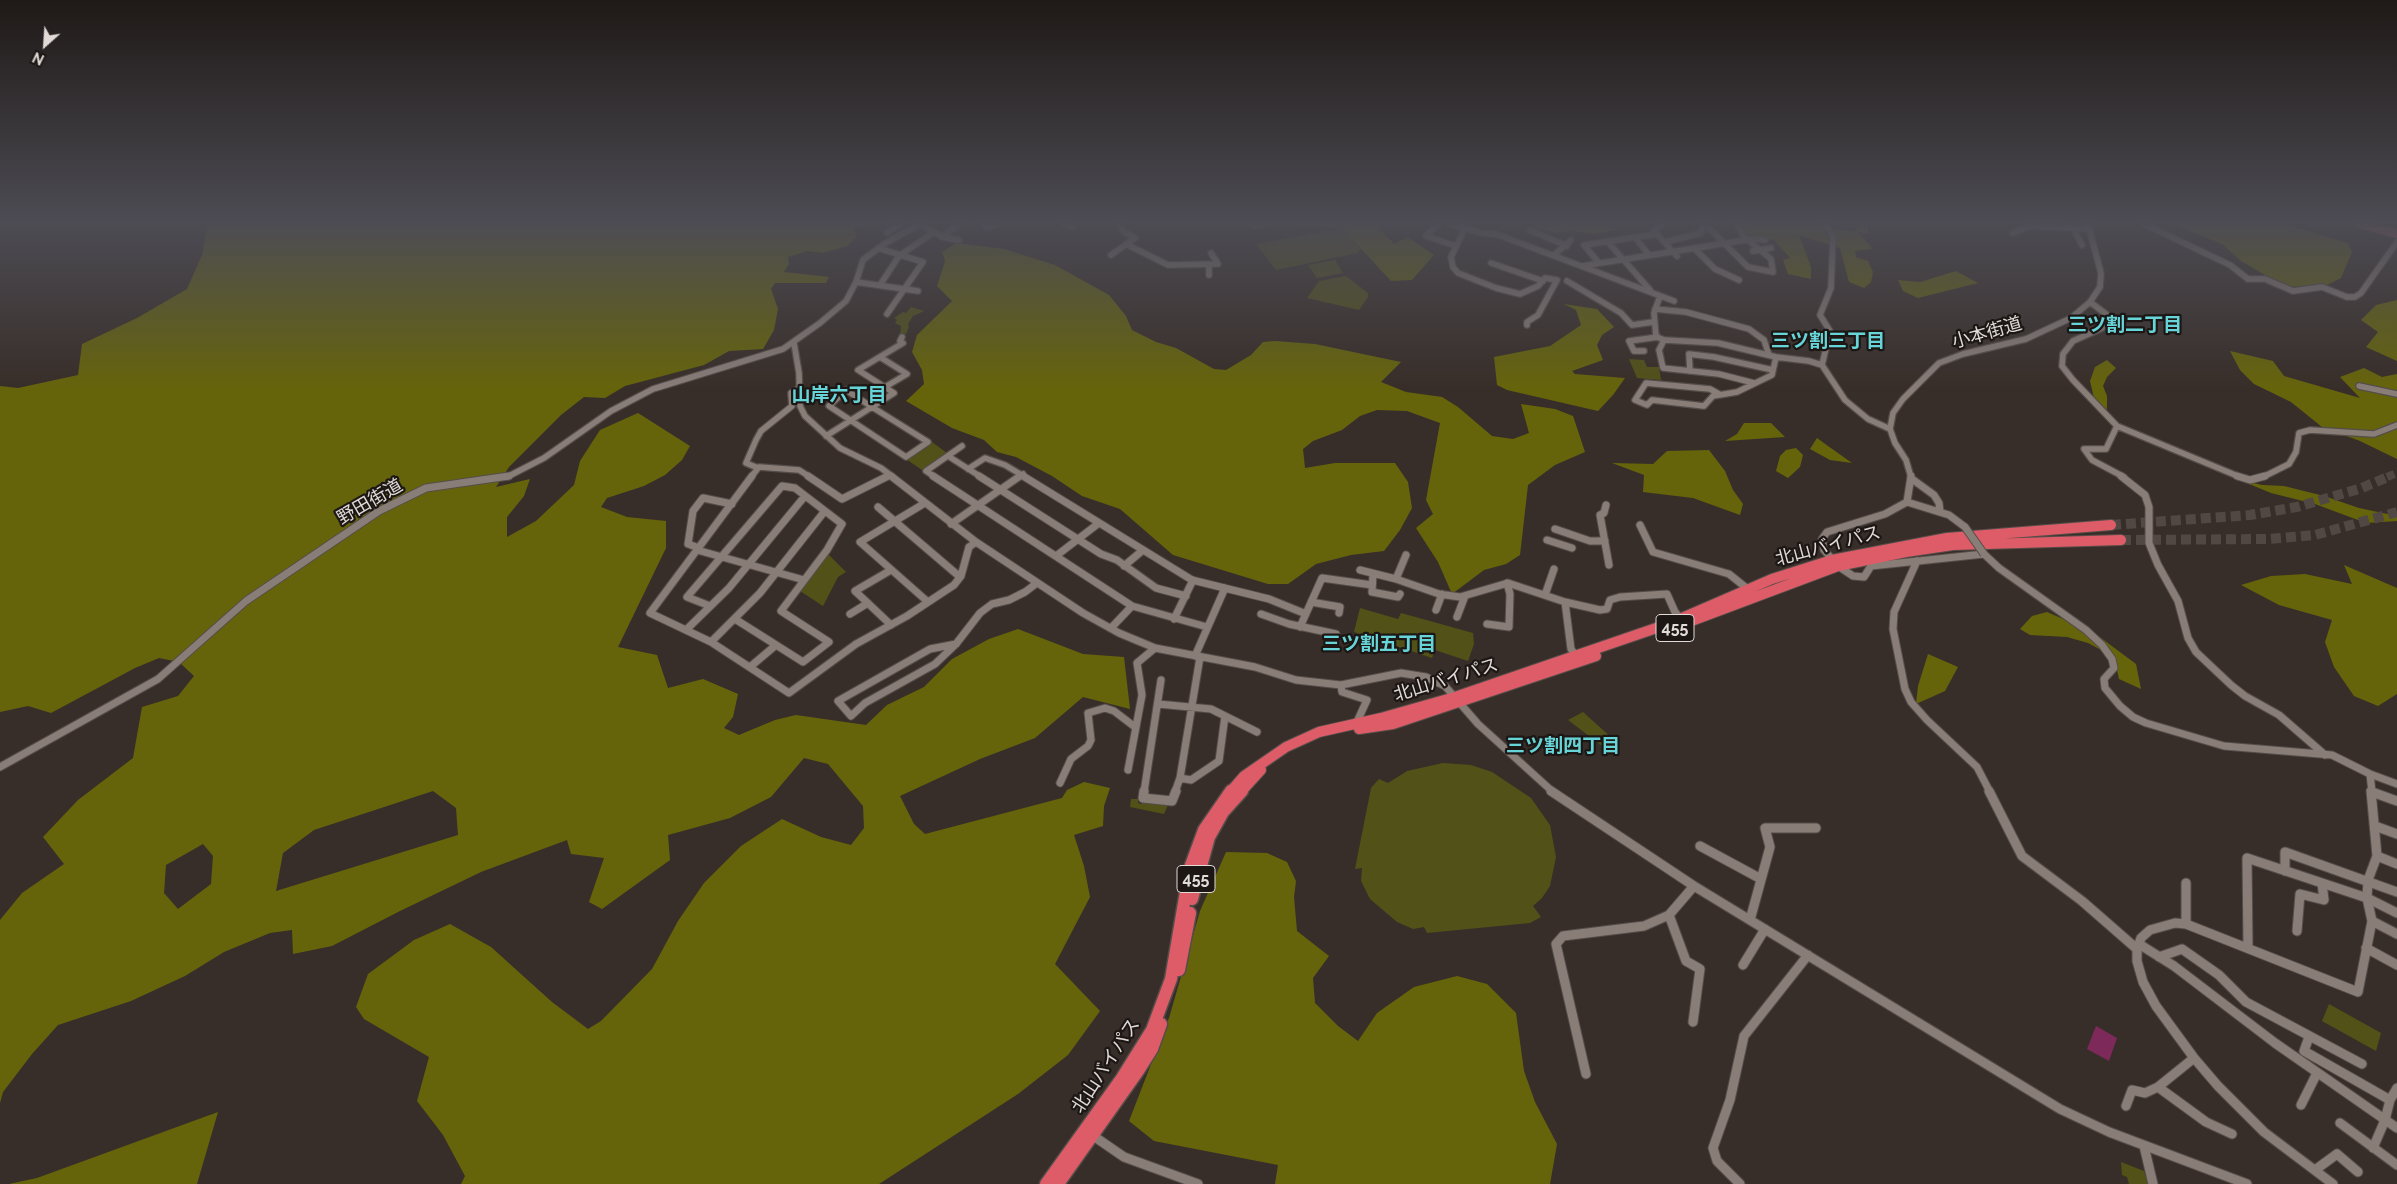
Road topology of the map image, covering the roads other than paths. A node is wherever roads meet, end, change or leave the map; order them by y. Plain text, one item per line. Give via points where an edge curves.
1 (884, 279) edge
2 (910, 279) edge
3 (1474, 279) edge
4 (1538, 279) edge
5 (1554, 279) edge
6 (1618, 279) edge
7 (1641, 279) edge
8 (1832, 279) edge
9 (2101, 279) edge
10 (2266, 279) edge
11 (2371, 279) edge
12 (1543, 281) joint
13 (1567, 281) dead end
14 (856, 282) joint
15 (880, 285) junction
16 (904, 289) junction
17 (918, 291) dead end
18 (1652, 292) junction
19 (1660, 296) junction
20 (1674, 301) dead end
21 (2090, 302) junction
22 (1655, 309) junction
23 (886, 314) dead end
24 (1653, 322) junction
25 (1527, 324) dead end
26 (902, 337) dead end
27 (1661, 338) junction
28 (794, 342) junction
29 (1718, 343) junction
30 (1644, 351) dead end
31 (1773, 356) junction
32 (880, 357) junction
33 (1714, 357) junction
34 (1822, 365) junction
35 (1773, 370) junction
36 (1690, 371) junction
37 (1754, 383) junction
38 (2359, 386) dead end
39 (885, 387) junction
40 (798, 389) junction
41 (1719, 394) junction
42 (2397, 394) edge
43 (872, 407) junction
44 (851, 420) junction
45 (2397, 425) edge
46 (2116, 426) junction
47 (1890, 429) junction
48 (826, 436) junction
49 (962, 446) dead end
50 (948, 456) junction
51 (758, 468) junction
52 (968, 469) junction
53 (1023, 474) junction
54 (890, 475) junction
55 (1912, 479) junction
56 (1000, 490) junction
57 (804, 496) junction
58 (1907, 502) junction
59 (925, 503) junction
60 (732, 504) junction
61 (979, 505) junction
62 (1606, 505) dead end
63 (878, 507) dead end
64 (824, 512) junction
65 (1940, 512) junction
66 (894, 521) junction
67 (1099, 523) junction
68 (951, 524) junction
69 (1640, 525) dead end
70 (2111, 525) tunnel mouth
71 (1555, 529) dead end
72 (1078, 539) junction
73 (1547, 540) dead end
74 (2121, 540) tunnel mouth
75 (1605, 541) junction
76 (976, 542) junction
77 (1572, 548) dead end
78 (698, 549) junction
79 (1143, 550) junction
80 (1406, 554) dead end
81 (1984, 554) junction
82 (1056, 556) junction
83 (721, 557) junction
84 (1917, 561) junction
85 (1835, 563) junction
86 (749, 565) junction
87 (1124, 566) junction
88 (1609, 566) dead end
89 (1554, 569) dead end
90 (891, 570) junction
91 (1360, 570) dead end
92 (777, 572) junction
93 (1373, 574) junction
94 (960, 577) junction
95 (1396, 579) junction
96 (804, 580) junction
97 (1193, 580) junction
98 (1037, 583) junction
99 (1506, 583) junction
100 (1372, 585) junction
101 (1225, 588) junction
102 (1749, 590) junction
103 (1400, 594) dead end
104 (1442, 594) junction
105 (1545, 595) junction
106 (1186, 596) junction
107 (1465, 596) junction
108 (928, 602) junction
109 (1311, 602) junction
110 (1565, 602) junction
111 (868, 603) junction
112 (710, 606) junction
113 (1132, 606) junction
114 (1436, 610) dead end
115 (1339, 613) dead end
116 (850, 614) dead end
117 (1261, 614) dead end
118 (1306, 614) junction
119 (1457, 617) dead end
120 (735, 619) junction
121 (1174, 619) junction
122 (1681, 619) junction
123 (1487, 624) dead end
124 (891, 625) junction
125 (1300, 626) junction
126 (1207, 627) junction
127 (1111, 628) junction
128 (687, 629) dead end
129 (1336, 634) dead end
130 (711, 642) junction
131 (957, 644) junction
132 (776, 645) junction
133 (1155, 648) junction
134 (1576, 656) junction
135 (1197, 657) junction
136 (750, 667) junction
137 (1161, 680) dead end
138 (1341, 685) junction
139 (1457, 700) junction
140 (1158, 704) junction
141 (1191, 707) junction
142 (1225, 716) junction
143 (1356, 724) junction
144 (1135, 727) junction
145 (1257, 732) dead end
146 (2325, 755) junction
147 (0, 767) edge
148 (1128, 770) dead end
149 (2370, 774) junction
150 (1180, 778) junction
151 (1060, 783) dead end
152 (2397, 784) edge
153 (2372, 792) junction
154 (2397, 801) edge
155 (2375, 826) junction
156 (1816, 828) dead end
157 (2397, 834) edge
158 (1700, 846) dead end
159 (2377, 856) junction
160 (2397, 864) edge
161 (2285, 871) junction
162 (1761, 879) junction
163 (2368, 880) junction
164 (2186, 883) dead end
165 (2322, 883) junction
166 (1694, 886) junction
167 (2397, 892) edge
168 (2367, 898) junction
169 (2397, 913) edge
170 (1669, 915) junction
171 (1750, 920) junction
172 (2372, 921) junction
173 (2186, 924) junction
174 (1765, 929) junction
175 (2297, 931) dead end
176 (2397, 934) edge
177 (2248, 947) junction
178 (2366, 948) junction
179 (1808, 956) junction
180 (2160, 956) junction
181 (1744, 965) dead end
182 (2397, 965) edge
183 (1693, 1022) dead end
184 (2309, 1036) junction
185 (2304, 1051) junction
186 (2194, 1058) junction
187 (2299, 1060) junction
188 (2362, 1064) dead end
189 (2317, 1073) junction
190 (1586, 1074) dead end
191 (2158, 1087) junction
192 (2397, 1088) edge
193 (2390, 1100) junction
194 (2301, 1105) dead end
195 (2126, 1106) dead end
196 (2385, 1120) junction
197 (2340, 1123) dead end
198 (2397, 1128) edge
199 (2232, 1134) dead end
200 (1092, 1135) junction
201 (2144, 1146) junction
202 (2373, 1148) junction
203 (2397, 1165) edge
204 (2315, 1170) junction
205 (2358, 1172) dead end
206 (1046, 1184) edge
207 (1058, 1184) edge
208 (1198, 1184) edge
209 (1740, 1184) edge
210 (2153, 1184) edge
211 (2247, 1184) edge
212 (2333, 1184) edge

1 - 15 street
2 - 16 street
3 - 12 street via 1523,294
4 - 12 street
5 - 25 street via 1558,281 1538,315
6 - 18 street
7 - 18 street
8 - 34 street via 1832,288 1820,315 1830,331
9 - 21 street, 小本街道
10 - 11 street via 2293,291 2322,287 2355,298
13 - 24 street via 1621,313 1632,325
14 - 15 street
14 - 28 street, 野田街道 via 846,301
15 - 16 street
16 - 17 street
16 - 23 street
18 - 19 street
19 - 20 street
19 - 22 street
21 - 46 street via 2106,314 2106,324 2073,341 2064,354 2062,366
21 - 47 street, 小本街道 via 2071,318 2026,339 1939,363 1897,406 1892,413
22 - 24 street
22 - 31 street via 1686,312 1749,330 1764,340
24 - 27 street via 1656,337
26 - 32 street via 900,341 903,343
27 - 29 street
27 - 30 street via 1629,341 1634,351
27 - 36 street via 1659,350 1663,368
28 - 40 street
28 - 147 street, 野田街道 via 783,349 653,389 611,411 544,458 505,478 426,488 379,510 246,600 158,680
29 - 31 street
29 - 33 street
31 - 34 street
31 - 35 street
32 - 39 street via 907,374
32 - 39 street via 858,370
33 - 35 street
33 - 36 street via 1688,354
34 - 47 street via 1845,400 1868,420
35 - 37 street via 1772,375
36 - 37 street
37 - 41 street via 1737,392
38 - 42 street
39 - 43 street via 894,393
40 - 48 street via 805,416
40 - 51 street via 791,393 792,406 761,431 756,440 746,464
41 - 41 street via 1704,406 1652,400 1647,405 1635,400 1646,383 1710,389
43 - 44 street
43 - 44 street via 846,390 829,406
43 - 44 street via 928,442 906,457
44 - 48 street
45 - 46 street via 2374,434 2310,430 2299,433 2290,464 2250,480
46 - 146 street via 2106,449 2084,449 2092,460 2129,480 2145,495 2149,507 2149,543 2178,601 2188,638 2196,652 2231,685 2279,715
47 - 55 street
48 - 54 street via 840,448
49 - 50 street
50 - 52 street
50 - 61 street via 926,471
51 - 54 street via 799,470 842,499
51 - 60 street
52 - 53 street via 985,458
52 - 56 street
53 - 56 street
53 - 67 street
54 - 59 street
55 - 58 street
55 - 65 street via 1934,494
56 - 61 street
56 - 72 street
57 - 64 street
57 - 83 street via 795,488 782,486
57 - 86 street
58 - 65 street
58 - 85 street via 1885,514 1827,532 1822,539 1824,550
59 - 66 street
59 - 68 street
60 - 78 street
60 - 78 street via 703,498 693,511 688,544
61 - 68 street
61 - 82 street
62 - 75 street via 1600,515
63 - 66 street
64 - 92 street
64 - 96 street via 842,524
65 - 81 street, bridge via 1958,520
66 - 90 street via 860,542
66 - 94 street
67 - 72 street
67 - 79 street
68 - 76 street
69 - 102 street via 1653,552 1729,574
70 - 85 highway, 北山バイパス / 455 via 1947,538 1902,545
71 - 75 street via 1590,541
72 - 82 street
72 - 87 street
73 - 77 street
74 - 85 highway, 北山バイパス / 455 via 1952,545
75 - 88 street
76 - 94 street via 969,547
76 - 98 street
78 - 83 street
78 - 130 street via 650,613
79 - 87 street
79 - 97 street
80 - 95 street
81 - 84 street
81 - 146 street via 2102,645 2114,668 2104,679 2105,688 2133,717 2146,724 2224,746
82 - 113 street
83 - 86 street
83 - 112 street via 687,597
84 - 85 street via 1871,566 1864,577 1853,576
84 - 186 street via 1894,612 1893,629 1905,689 1911,702 1977,767 2022,856 2082,901 2137,949 2143,982 2165,1021
85 - 102 highway, 北山バイパス / 455 via 1772,579
85 - 139 highway, 北山バイパス / 455 via 1669,630
86 - 92 street
86 - 112 street
87 - 106 street via 1156,588
89 - 105 street
90 - 108 street
90 - 111 street via 855,591
91 - 93 street
92 - 96 street
92 - 120 street
93 - 95 street
93 - 100 street
94 - 108 street via 954,585
95 - 104 street
96 - 132 street via 781,611 829,642 803,662
97 - 101 street
97 - 106 street
98 - 127 street
98 - 131 street via 980,613
99 - 105 street
99 - 107 street
99 - 123 street via 1510,594 1509,626
100 - 103 street via 1372,592 1398,598
100 - 109 street via 1322,578
101 - 118 street via 1269,599
101 - 126 street
102 - 122 highway, 北山バイパス / 455
104 - 107 street
104 - 114 street
105 - 110 street
106 - 121 street
107 - 119 street
108 - 124 street
109 - 115 street via 1340,606
109 - 118 street
110 - 122 street via 1600,610 1607,609 1610,600 1620,597 1667,594 1674,612
110 - 134 street via 1572,649
111 - 116 street
111 - 124 street
112 - 128 street
113 - 121 street
113 - 127 street
117 - 125 street
118 - 125 street
120 - 130 street
120 - 132 street
121 - 126 street
122 - 134 highway, 北山バイパス / 455
124 - 136 street via 856,644 789,693
125 - 129 street
126 - 135 street
127 - 133 street
130 - 136 street
131 - 131 street via 935,664 865,703 851,716 838,701 930,649
132 - 136 street
133 - 135 street
133 - 144 street via 1137,663 1142,695
134 - 139 highway, 北山バイパス / 455
135 - 138 street via 1258,667 1296,680
135 - 141 street
137 - 140 street
138 - 139 street via 1401,672 1426,677 1444,686
138 - 143 street via 1342,692 1367,700
139 - 143 highway, 北山バイパス / 455
139 - 166 street via 1544,786
139 - 200 highway, 北山バイパス / 455 via 1393,724 1346,731 1309,743 1262,770 1241,790 1223,812 1203,852 1176,984 1152,1049
140 - 141 street
140 - 150 street via 1143,798 1172,801
141 - 142 street via 1211,709
141 - 150 street
142 - 145 street
142 - 150 street via 1218,761 1191,780
143 - 206 highway, 北山バイパス / 455 via 1319,732 1286,747 1244,776 1211,817 1190,868 1171,979 1152,1030 1122,1078
144 - 148 street
144 - 151 street via 1114,711 1104,708 1088,713 1091,740 1072,759
146 - 149 street via 2344,759
149 - 152 street
149 - 153 street
153 - 154 street
153 - 155 street
155 - 157 street
155 - 159 street
156 - 162 street via 1765,828 1770,847
158 - 162 street
159 - 160 street
159 - 163 street
161 - 163 street via 2285,852
161 - 165 street
161 - 177 street via 2247,858
162 - 171 street
163 - 167 street
163 - 168 street
164 - 173 street
165 - 168 street
165 - 175 street via 2324,900 2300,894
166 - 170 street
166 - 171 street
168 - 169 street
168 - 172 street
170 - 183 street via 1686,961 1700,969
170 - 190 street via 1644,926 1562,936 1556,944
171 - 174 street
172 - 176 street
172 - 178 street
173 - 177 street
173 - 180 street via 2164,925 2150,930 2141,938 2139,944
174 - 179 street
174 - 181 street
177 - 178 street via 2358,992
178 - 182 street
179 - 201 street via 2019,1086 2060,1109
179 - 209 street via 1744,1036 1730,1100 1713,1148 1717,1161
180 - 184 street via 2182,949 2219,975 2246,1002
180 - 187 street
184 - 185 street
184 - 188 street
185 - 187 street
185 - 193 street
186 - 191 street
186 - 204 street via 2264,1132
187 - 189 street
189 - 194 street
189 - 196 street
191 - 195 street via 2145,1093 2132,1090
191 - 199 street via 2206,1122
192 - 193 street
193 - 196 street
196 - 198 street
196 - 202 street
197 - 202 street
200 - 207 highway, 北山バイパス / 455
200 - 208 street via 1124,1157
201 - 210 street
201 - 211 street
202 - 203 street
204 - 205 street via 2337,1154
204 - 212 street

